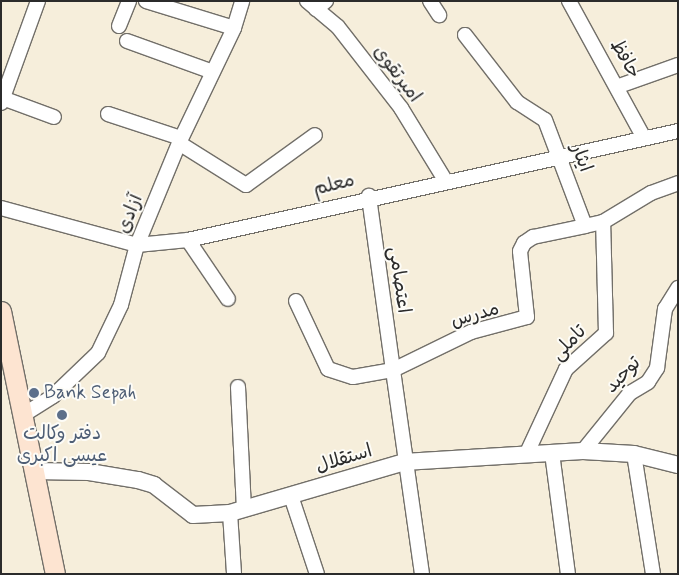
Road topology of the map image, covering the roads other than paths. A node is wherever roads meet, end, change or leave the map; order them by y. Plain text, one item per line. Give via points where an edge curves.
1 (38, 1) edge
2 (129, 1) edge
3 (146, 1) edge
4 (242, 1) edge
5 (430, 1) edge
6 (569, 1) edge
7 (316, 4) edge
8 (439, 15) dead end
9 (119, 26) dead end
10 (234, 28) junction
11 (465, 35) dead end
12 (128, 41) dead end
13 (678, 65) edge
14 (213, 72) junction
15 (620, 86) junction
16 (3, 101) edge
17 (108, 114) dead end
18 (54, 117) dead end
19 (678, 131) edge
20 (315, 135) dead end
21 (644, 138) junction
22 (180, 141) junction
23 (562, 156) junction
24 (445, 180) junction
25 (678, 183) edge
26 (369, 196) junction
27 (1, 208) edge
28 (603, 222) junction
29 (585, 226) junction
30 (188, 240) junction
31 (137, 245) junction
32 (678, 288) edge
33 (228, 299) dead end
34 (296, 301) dead end
35 (1, 310) edge
36 (393, 370) junction
37 (238, 386) dead end
38 (23, 415) junction
39 (583, 451) junction
40 (552, 453) junction
41 (634, 454) junction
42 (526, 455) junction
43 (404, 462) junction
44 (678, 465) edge
45 (34, 471) junction
46 (291, 496) junction
47 (237, 511) junction
48 (56, 574) edge
49 (234, 574) edge
50 (317, 574) edge
51 (422, 574) edge
52 (568, 574) edge
53 (653, 574) edge

1 - 16 street
2 - 9 street
3 - 10 street
4 - 10 street, آزادی
5 - 8 street
6 - 15 street, حافظ
7 - 24 street, امیرتقوی via 401,108
10 - 14 street, آزادی
11 - 23 street, ایثار via 517,102 545,120
12 - 14 street
13 - 15 street
14 - 22 street, آزادی
15 - 21 street, حافظ
16 - 18 street
17 - 22 street
19 - 21 street, معلم
20 - 22 street via 246,185
21 - 23 street, معلم
22 - 31 street, آزادی
23 - 24 street, معلم
23 - 29 street, ایثار
24 - 26 street, معلم
25 - 28 street via 651,193
26 - 30 street, معلم
26 - 36 street, اعتصامی
27 - 31 street, معلم
28 - 29 street
28 - 42 street, تاملی via 606,332 566,369
29 - 36 street, مدرس via 524,243 520,251 527,317 472,332
30 - 31 street, معلم
30 - 33 street
31 - 38 street, آزادی via 121,305 98,353 53,396
32 - 39 street, توحید via 666,309 657,368 648,382 630,393
34 - 36 street via 328,369 353,377
35 - 38 main road
36 - 43 street
37 - 47 street
38 - 45 main road
39 - 40 street, استقلال
39 - 41 street, استقلال
40 - 42 street, استقلال
40 - 52 street
41 - 44 street, استقلال
41 - 53 street
42 - 43 street, استقلال
43 - 46 street, استقلال
43 - 51 street
45 - 47 street, استقلال via 89,472 138,480 154,485 193,515
45 - 48 main road
46 - 47 street, استقلال
46 - 50 street
47 - 49 street

